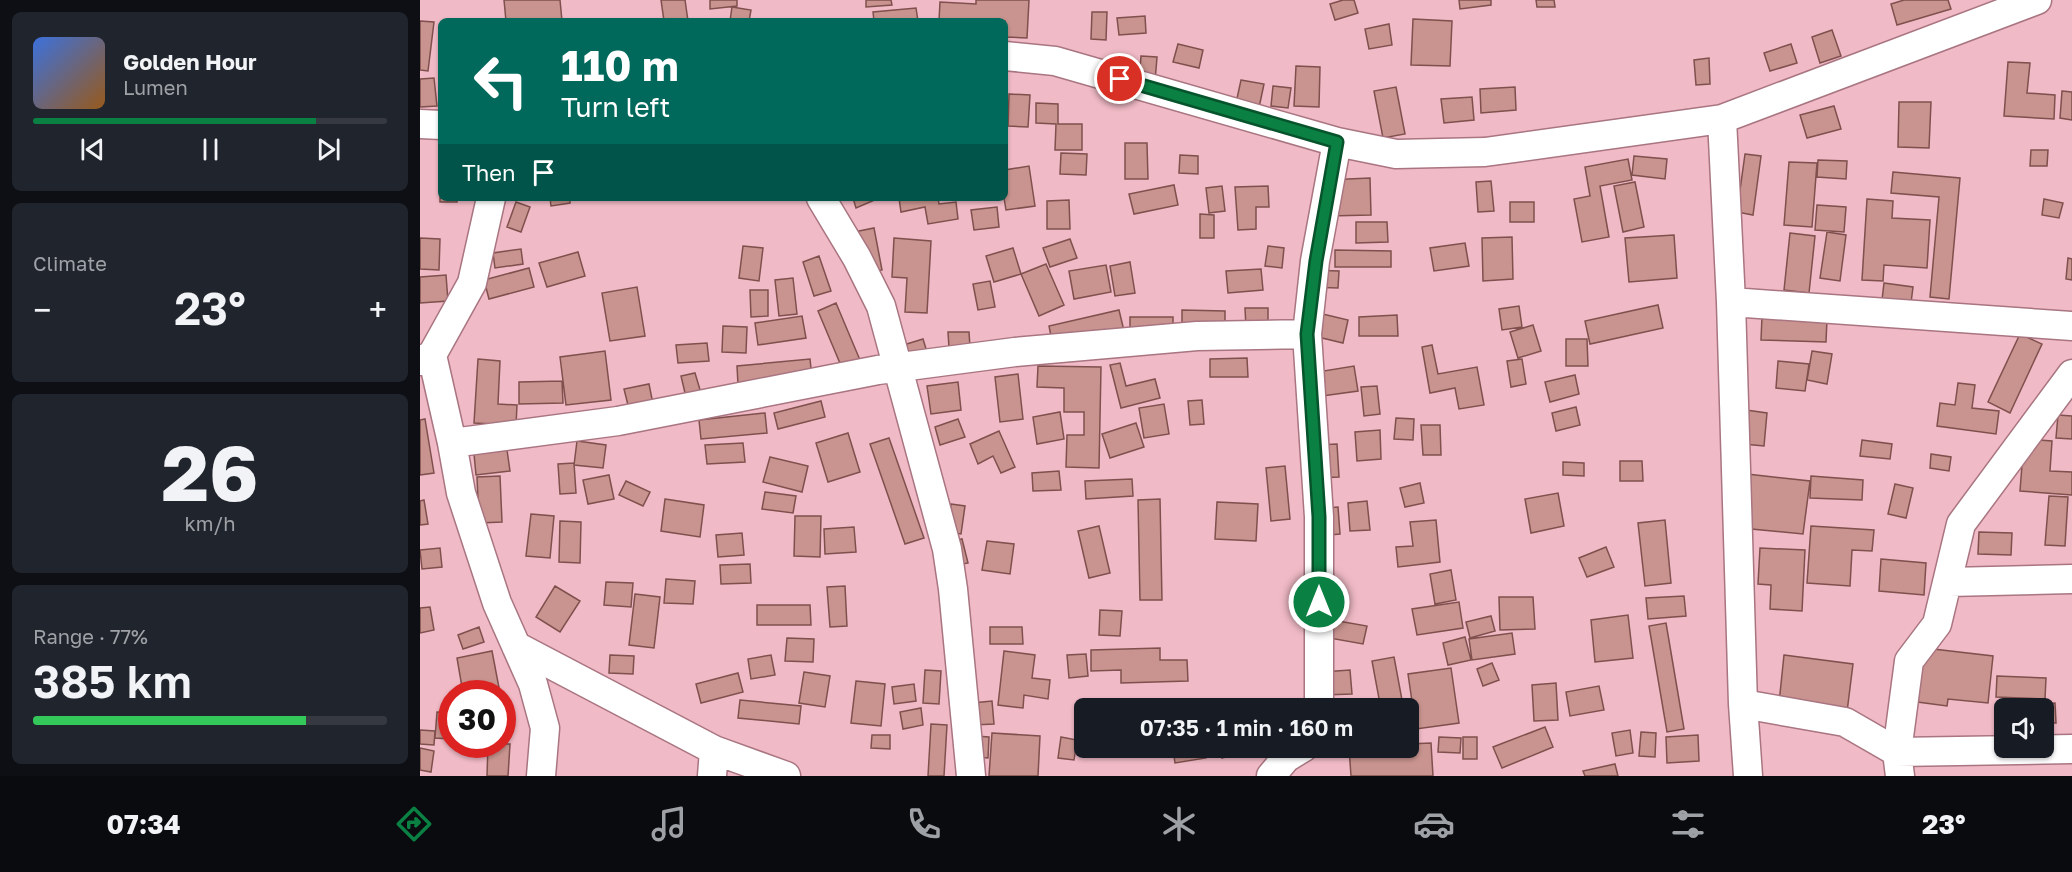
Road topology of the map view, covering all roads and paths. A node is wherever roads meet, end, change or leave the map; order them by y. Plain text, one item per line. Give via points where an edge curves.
1 (2037, 0) edge
2 (1008, 56) edge
3 (1722, 119) junction
4 (420, 124) edge
5 (438, 125) edge
6 (1337, 142) junction
7 (490, 201) edge
8 (823, 201) edge
9 (1731, 302) junction
10 (2072, 326) edge
11 (1307, 334) junction
12 (426, 358) edge
13 (897, 369) junction
14 (2068, 386) edge
15 (452, 443) junction
16 (2072, 579) edge
17 (1949, 582) junction
18 (516, 646) junction
19 (1319, 698) edge
20 (1743, 704) junction
21 (2072, 749) edge
22 (1286, 758) edge
23 (713, 763) edge
24 (1899, 764) edge
25 (541, 776) edge
26 (786, 776) edge
27 (971, 776) edge
28 (1271, 776) edge
29 (1748, 776) edge

1 - 3 street
2 - 6 street via 1054,61
3 - 6 street via 1485,152 1396,154
3 - 9 street
4 - 5 street
6 - 11 street
7 - 12 street via 472,283
8 - 13 street via 881,306
9 - 10 street
9 - 20 street
11 - 13 street via 1197,336 1026,351
11 - 19 street via 1319,517
12 - 15 street
13 - 15 street via 618,421
13 - 27 street via 947,549
14 - 17 street via 1961,524
15 - 18 street via 461,493 497,603
16 - 17 street
17 - 24 street via 1937,624 1909,661
18 - 23 street
18 - 25 street via 533,684 544,728
20 - 24 street via 1845,722
20 - 29 street
21 - 24 street
22 - 28 street
23 - 26 street

